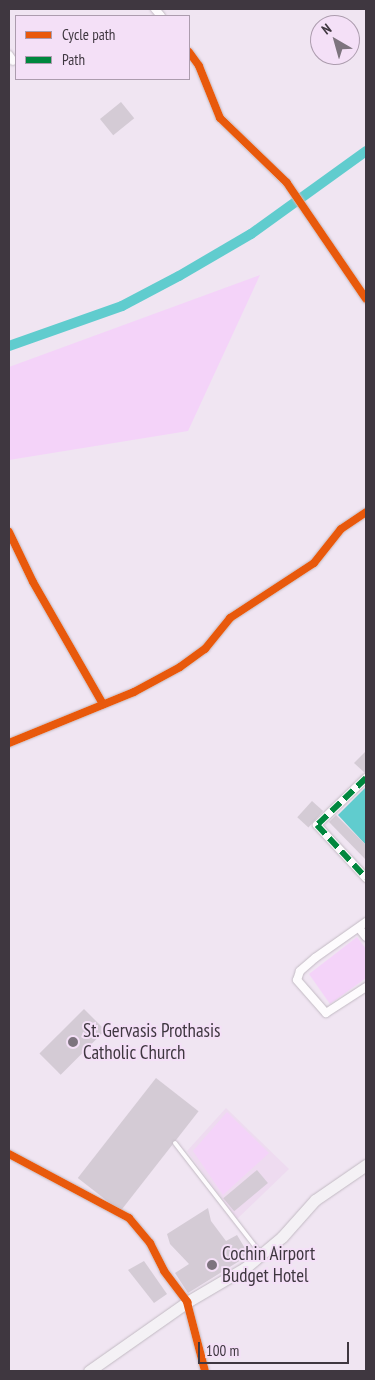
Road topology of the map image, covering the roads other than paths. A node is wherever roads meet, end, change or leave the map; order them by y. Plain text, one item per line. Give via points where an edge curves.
1 (190, 53) edge
2 (366, 299) edge
3 (366, 512) edge
4 (9, 532) edge
5 (103, 704) junction
6 (9, 743) edge
7 (366, 778) edge
8 (366, 878) edge
9 (366, 922) edge
10 (359, 928) junction
11 (366, 937) edge
12 (366, 987) edge
13 (175, 1143) dead end
14 (9, 1154) edge
15 (366, 1165) edge
16 (261, 1254) junction
17 (187, 1302) junction
18 (89, 1371) edge
19 (205, 1371) edge

1 - 2 street via 199,66 220,118 291,188
3 - 5 street via 341,529 314,563 230,618 204,649 180,667
4 - 5 street via 33,582
5 - 6 street
7 - 8 street via 317,825
9 - 10 street
10 - 11 street
10 - 12 street via 315,958 300,971 297,980 326,1013
13 - 16 lane
14 - 17 street via 129,1218 150,1243
15 - 16 main road via 315,1200
16 - 17 main road
17 - 18 main road
17 - 19 street

